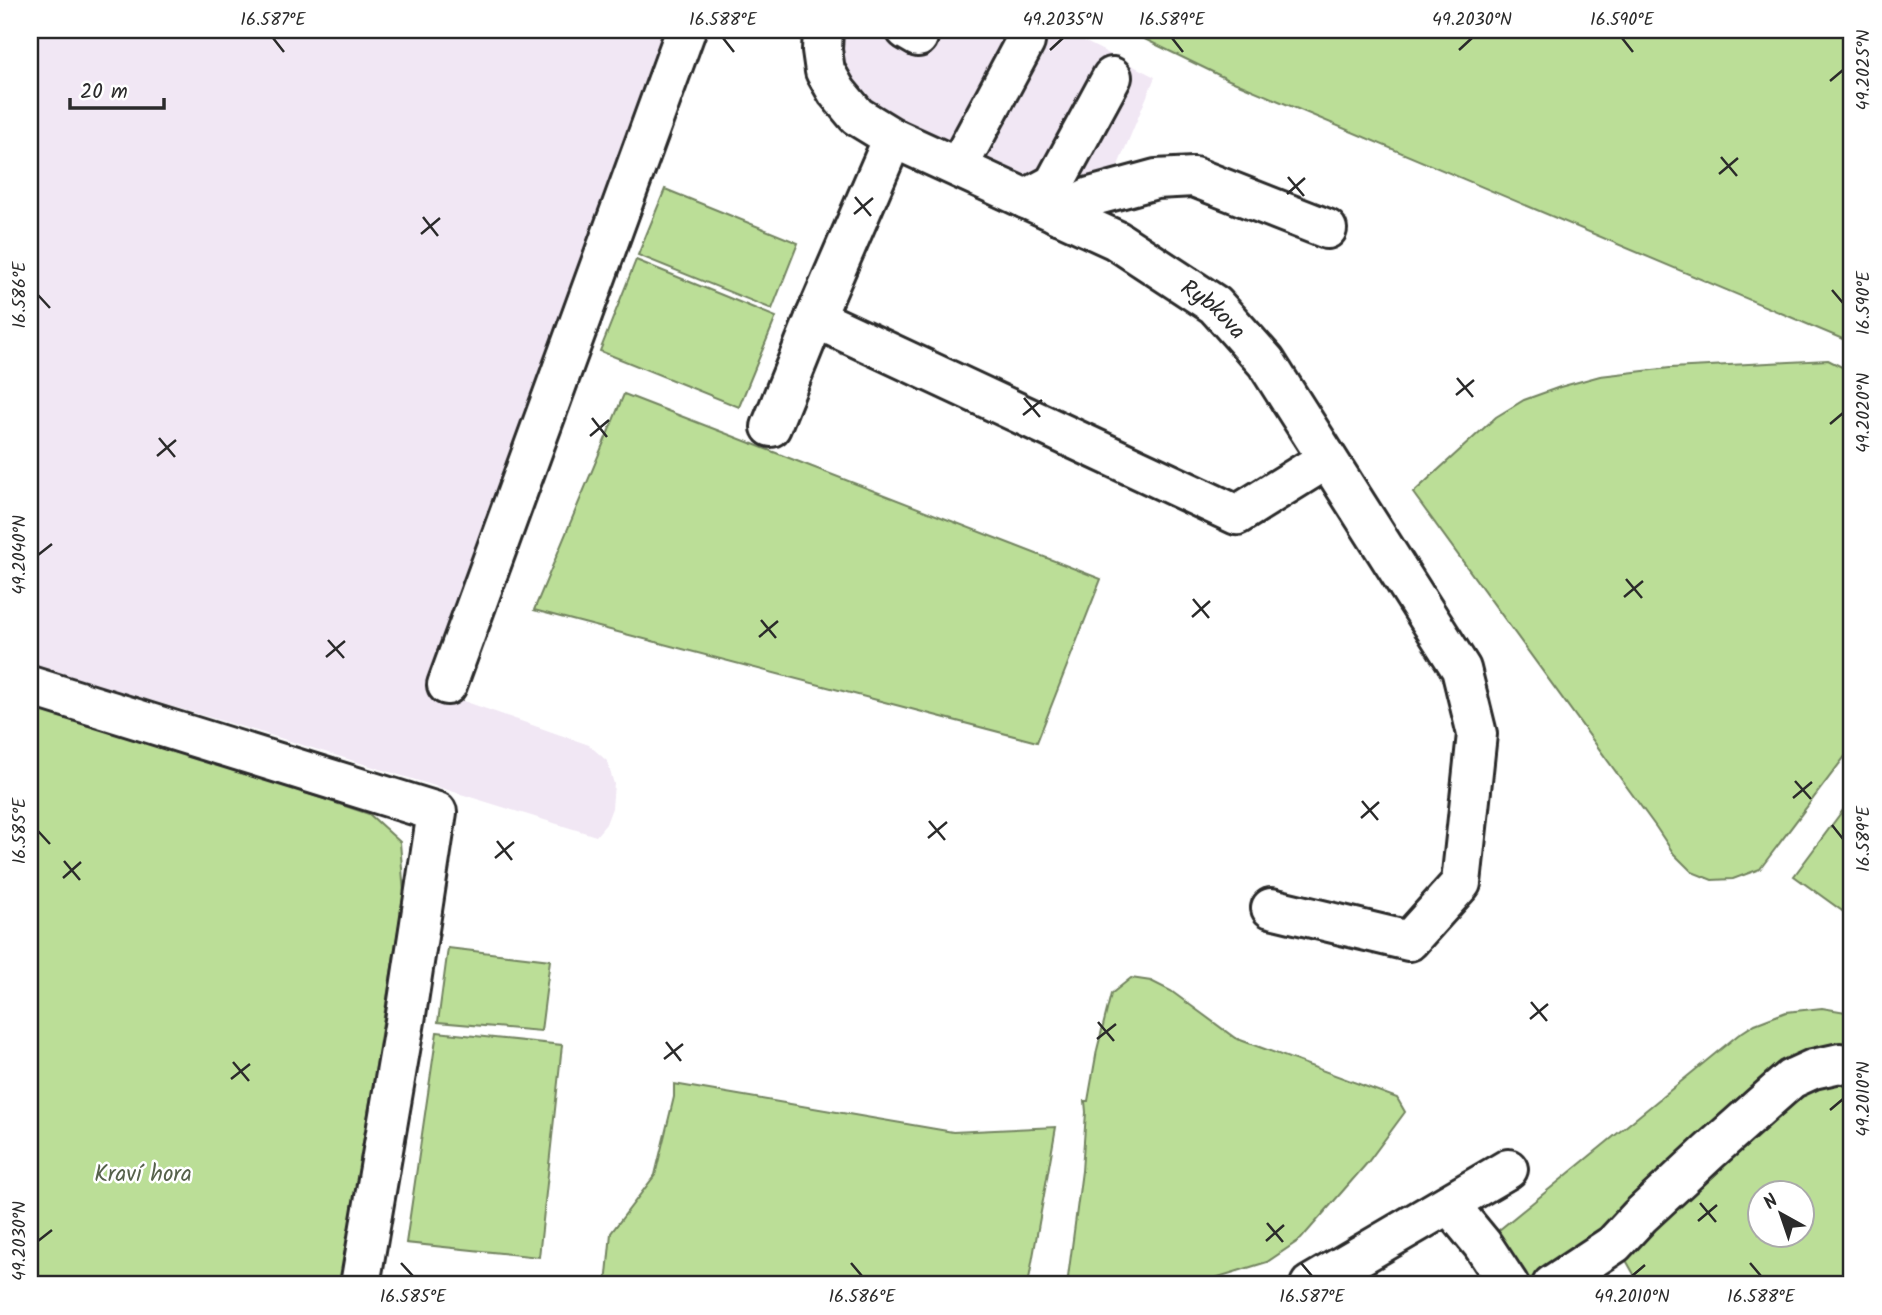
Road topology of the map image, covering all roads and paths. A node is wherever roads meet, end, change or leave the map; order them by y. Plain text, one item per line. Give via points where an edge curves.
1 (687, 30) edge
2 (823, 30) edge
3 (1024, 42) dead end
4 (1112, 78) dead end
5 (893, 138) junction
6 (958, 167) junction
7 (1042, 206) junction
8 (1327, 229) dead end
9 (815, 318) junction
10 (771, 427) dead end
11 (1327, 459) junction
12 (447, 685) dead end
13 (30, 686) edge
14 (1270, 908) dead end
15 (1852, 1066) edge
16 (1508, 1169) dead end
17 (1449, 1204) junction
18 (360, 1285) edge
19 (1310, 1285) edge
20 (1510, 1285) edge
21 (1552, 1285) edge

1 - 12 street
2 - 5 street, Rybkova via 825,71 837,92 858,116
3 - 6 street
4 - 7 street
5 - 6 street, Rybkova
5 - 9 street
6 - 7 street, Rybkova
7 - 8 street via 1156,178 1194,177
7 - 11 street, Rybkova via 1116,240 1215,305 1266,362
9 - 10 street
9 - 11 street via 1237,514
11 - 14 street, Rybkova via 1461,669 1477,734 1461,883 1409,941
13 - 18 street via 437,812
15 - 21 street via 1840,1063 1791,1079 1614,1244
16 - 17 street
17 - 19 street
17 - 20 street

